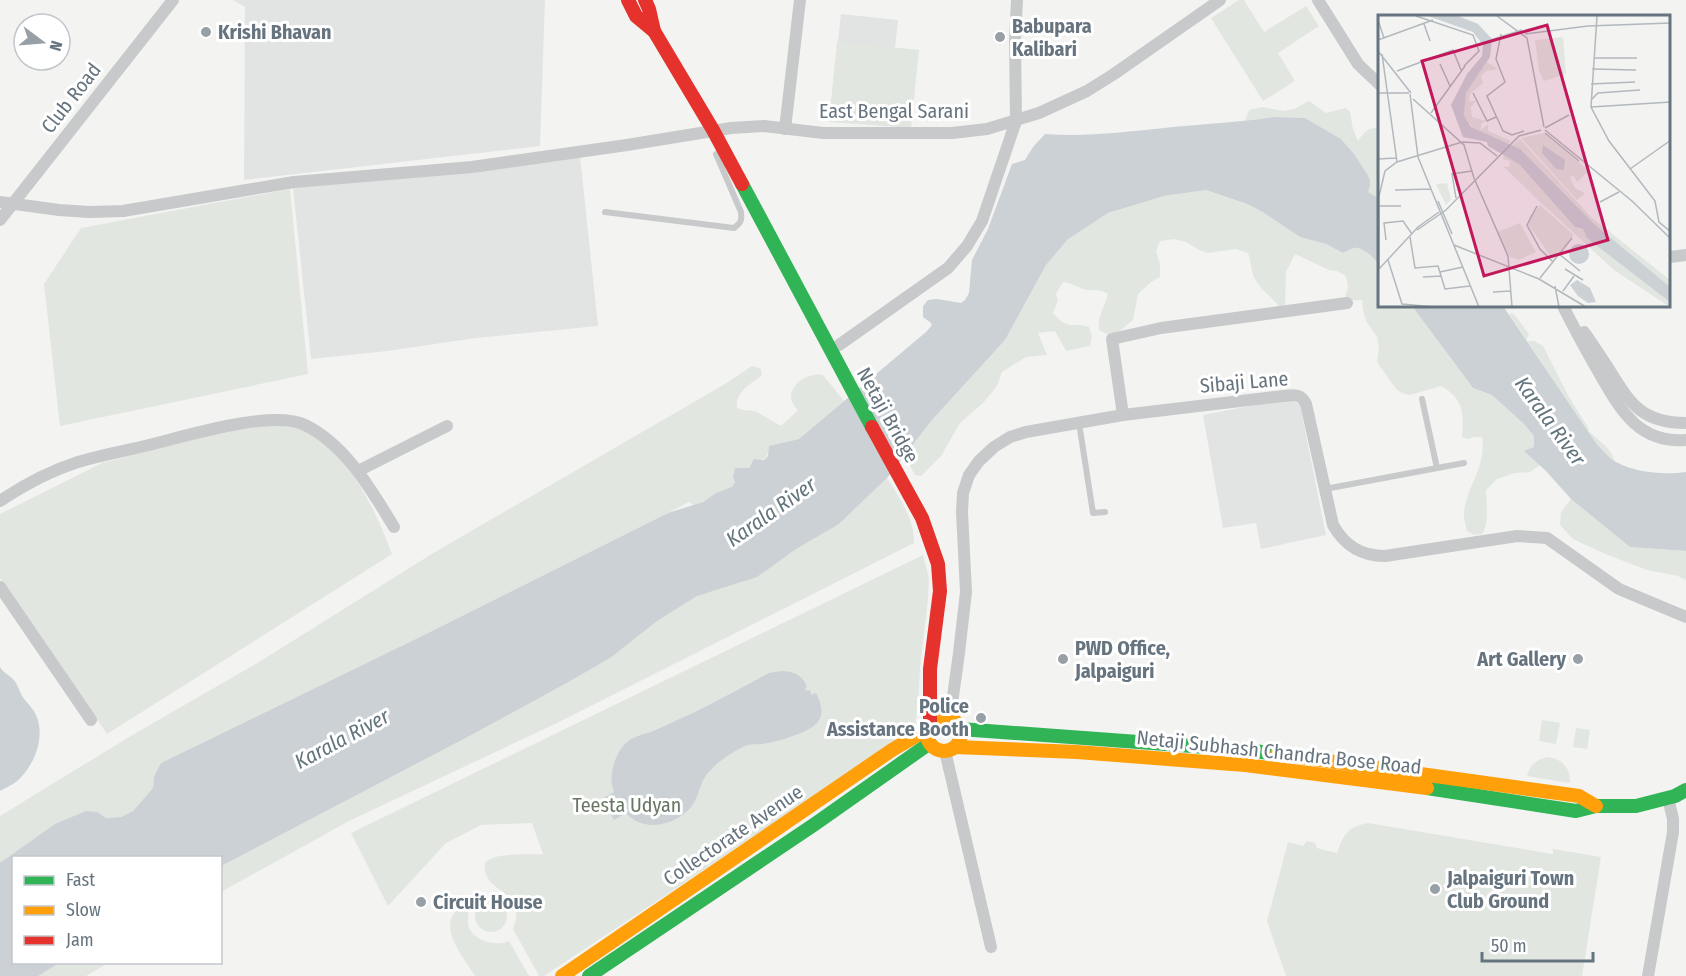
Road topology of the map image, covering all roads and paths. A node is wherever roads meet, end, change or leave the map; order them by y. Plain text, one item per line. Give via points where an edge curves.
1 (173, 0) edge
2 (628, 0) edge
3 (645, 0) edge
4 (800, 0) edge
5 (1017, 0) edge
6 (1220, 0) edge
7 (1318, 0) edge
8 (654, 31) junction
9 (1378, 80) edge
10 (1016, 120) junction
11 (785, 129) junction
12 (713, 130) junction
13 (6, 203) edge
14 (605, 212) dead end
15 (0, 220) edge
16 (1686, 255) edge
17 (1671, 257) edge
18 (1347, 303) dead end
19 (1566, 308) edge
20 (1566, 308) edge
21 (838, 345) dead end
22 (1422, 399) dead end
23 (1123, 415) junction
24 (1078, 422) junction
25 (1686, 423) edge
26 (447, 426) dead end
27 (1686, 440) edge
28 (1464, 463) dead end
29 (1437, 468) junction
30 (358, 471) junction
31 (905, 486) junction
32 (1324, 489) junction
33 (0, 501) edge
34 (1105, 512) dead end
35 (394, 527) dead end
36 (0, 589) edge
37 (1686, 617) edge
38 (91, 720) dead end
39 (935, 727) junction
40 (960, 729) junction
41 (950, 749) junction
42 (1686, 790) edge
43 (1668, 798) junction
44 (1596, 806) junction
45 (688, 890) junction
46 (697, 903) junction
47 (990, 947) dead end
48 (562, 976) edge
49 (589, 976) edge
50 (1648, 976) edge

1 - 13 street, Club Road
2 - 8 street via 636,16
3 - 8 street
4 - 11 street
5 - 10 street
6 - 10 street, East Bengal Sarani via 1087,91
7 - 9 street via 1358,64
8 - 12 street, Netaji Bridge
10 - 11 street, East Bengal Sarani via 987,129 951,133 823,133
10 - 21 street via 988,207 967,246 937,277
11 - 12 street, East Bengal Sarani via 764,126
12 - 13 street, East Bengal Sarani via 472,167 293,182 123,211 89,212
12 - 14 lane via 711,142 741,212 739,225 727,228
12 - 31 street, Netaji Bridge via 810,326 837,362
13 - 15 street, Club Road
16 - 17 street
18 - 23 street via 1161,328 1112,339
19 - 25 street via 1629,401 1655,419
20 - 27 street via 1578,336 1629,420 1658,437
22 - 29 lane
23 - 24 street, Sibaji Lane
23 - 32 street, Sibaji Lane via 1298,396 1305,400
24 - 34 lane via 1093,513
24 - 39 street, Sibaji Lane via 1010,437 994,447 969,475 962,512 964,611
26 - 30 street
28 - 29 lane
29 - 32 lane
30 - 33 street via 339,450 306,425 277,420 232,425 76,463 25,484
30 - 35 street
31 - 39 street via 922,518 927,545 939,567 939,604 930,669
31 - 39 street via 940,540 951,581
32 - 37 street, Sibaji Lane via 1337,533 1349,546 1366,554 1385,556 1517,536 1547,538 1619,589
36 - 38 street
39 - 40 street via 958,724
39 - 41 street via 939,750
39 - 45 street, Collectorate Avenue via 892,750 775,826
39 - 46 street, Collectorate Avenue via 815,824
40 - 41 street via 960,739
40 - 44 street, Netaji Subhash Chandra Bose Road via 1247,750 1522,783 1573,791
41 - 44 street, Netaji Subhash Chandra Bose Road via 1077,752 1245,765 1576,811
41 - 47 street
42 - 43 street, Netaji Subhash Chandra Bose Road
43 - 44 street, Netaji Subhash Chandra Bose Road via 1636,806
43 - 50 street via 1673,832
45 - 46 street
45 - 48 street, Collectorate Avenue
46 - 49 street, Collectorate Avenue

